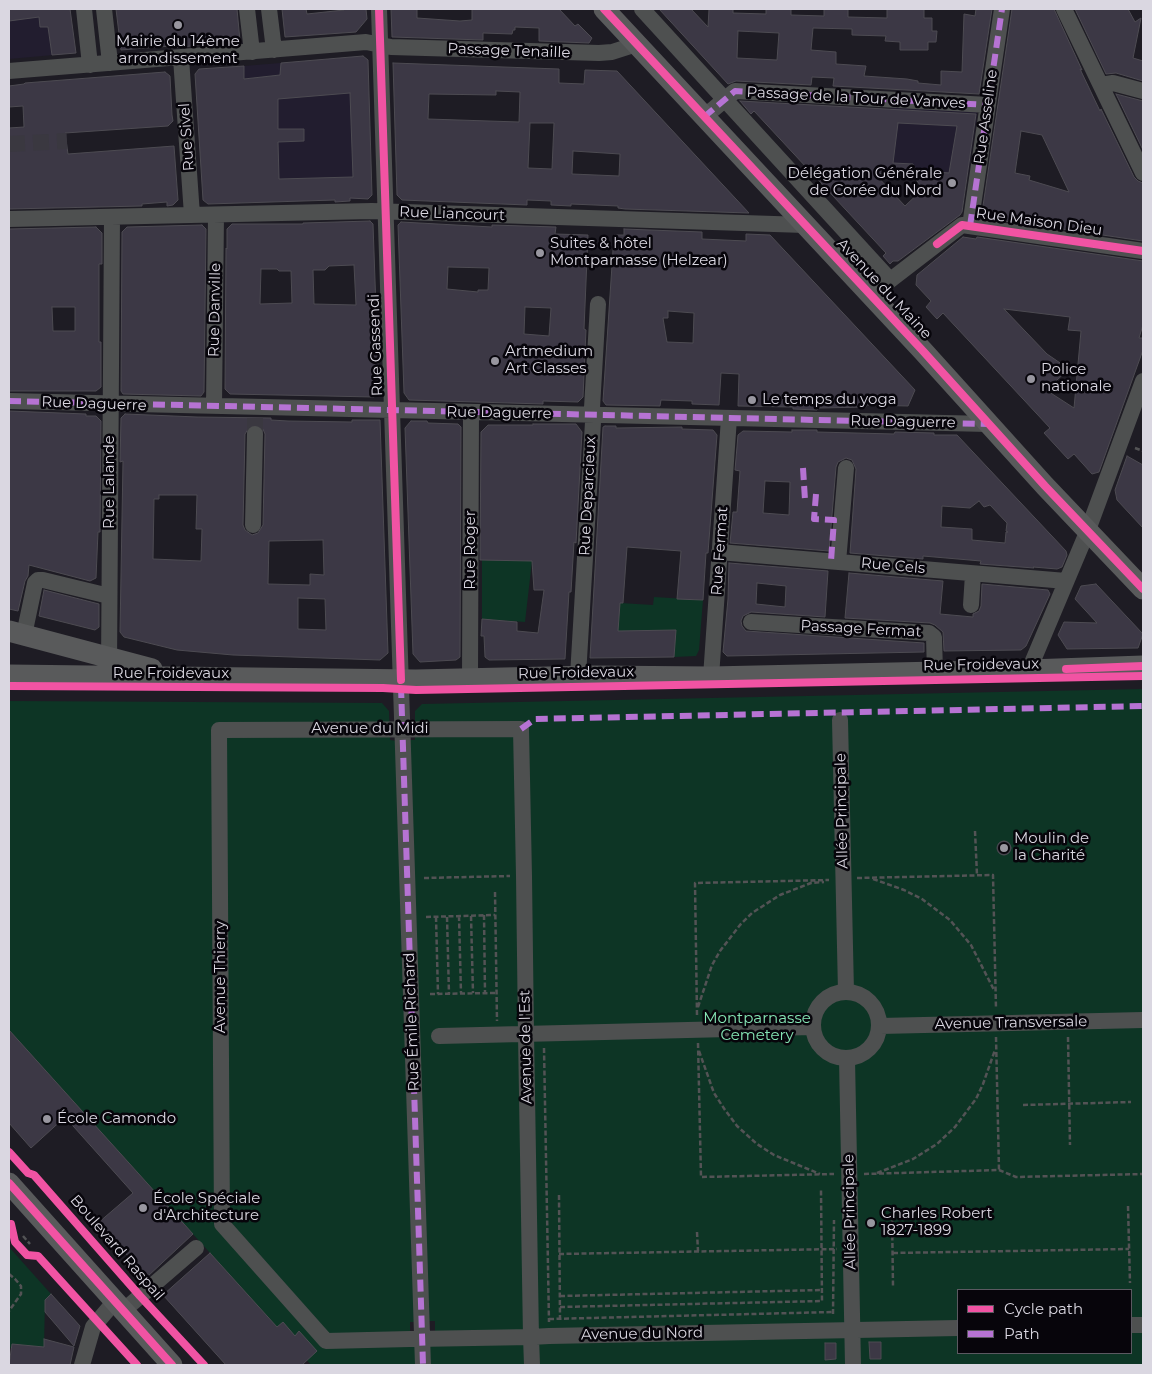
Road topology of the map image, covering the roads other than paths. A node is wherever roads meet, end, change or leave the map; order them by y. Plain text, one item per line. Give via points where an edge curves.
1 (84, 9) edge
2 (104, 9) edge
3 (248, 9) edge
4 (269, 9) edge
5 (379, 9) edge
6 (604, 9) edge
7 (642, 9) edge
8 (1002, 9) edge
9 (1064, 9) edge
10 (637, 44) junction
11 (380, 45) junction
12 (274, 50) junction
13 (252, 52) junction
14 (181, 58) junction
15 (110, 63) junction
16 (90, 64) junction
17 (9, 71) edge
18 (1101, 85) junction
19 (1143, 92) edge
20 (725, 99) junction
21 (988, 105) junction
22 (704, 116) junction
23 (1143, 173) edge
24 (386, 212) junction
25 (192, 215) junction
26 (216, 215) junction
27 (112, 217) junction
28 (9, 219) edge
29 (806, 225) junction
30 (970, 226) junction
31 (1143, 251) edge
32 (890, 280) junction
33 (871, 295) junction
34 (598, 304) dead end
35 (1143, 381) edge
36 (9, 401) edge
37 (111, 404) junction
38 (214, 406) junction
39 (391, 411) junction
40 (471, 412) junction
41 (592, 415) junction
42 (729, 418) junction
43 (988, 424) junction
44 (255, 434) tunnel mouth
45 (846, 468) dead end
46 (253, 525) dead end
47 (1088, 530) junction
48 (720, 552) junction
49 (838, 562) junction
50 (973, 574) junction
51 (1066, 581) junction
52 (1143, 589) edge
53 (109, 596) junction
54 (970, 605) dead end
55 (751, 622) dead end
56 (16, 633) edge
57 (1143, 666) edge
58 (109, 667) junction
59 (1029, 670) junction
60 (935, 672) junction
61 (9, 675) edge
62 (578, 676) junction
63 (711, 677) junction
64 (470, 678) junction
65 (401, 680) junction
66 (840, 720) dead end
67 (402, 729) junction
68 (521, 729) joint
69 (219, 730) joint
70 (846, 992) junction
71 (1143, 1020) edge
72 (880, 1026) junction
73 (812, 1027) junction
74 (526, 1034) junction
75 (439, 1036) dead end
76 (847, 1059) junction
77 (9, 1184) edge
78 (196, 1248) dead end
79 (119, 1306) junction
80 (957, 1328) edge
81 (852, 1330) junction
82 (531, 1337) junction
83 (422, 1339) junction
84 (326, 1341) joint
85 (82, 1365) edge
86 (172, 1365) edge
87 (423, 1365) edge
88 (532, 1365) edge
89 (853, 1365) edge

1 - 16 street
2 - 15 street
3 - 13 street
4 - 12 street
5 - 11 street, Rue Gassendi
6 - 10 main road, Avenue du Maine
7 - 20 street, Avenue du Maine
8 - 21 street, Rue Asseline
9 - 18 street
10 - 11 street, Passage Tenaille via 599,53
10 - 22 main road, Avenue du Maine
11 - 12 street, Passage Tenaille via 366,42
11 - 24 street, Rue Gassendi
12 - 13 street, Passage Tenaille
13 - 14 street, Passage Tenaille
14 - 15 street, Passage Tenaille
14 - 25 street, Rue Sivel
15 - 16 street, Passage Tenaille
16 - 17 street, Passage Tenaille
18 - 19 street via 1113,83
18 - 23 street
20 - 21 street, Passage de la Tour de Vanves via 735,91
20 - 22 street, Passage de la Tour de Vanves
20 - 32 street, Avenue du Maine
21 - 30 street, Rue Asseline
22 - 29 main road, Avenue du Maine
24 - 26 street, Rue Liancourt
24 - 29 street, Rue Liancourt
24 - 39 street, Rue Gassendi
25 - 26 street, Rue Liancourt
25 - 27 street, Rue Liancourt
26 - 38 street, Rue Danville
27 - 28 street, Rue Liancourt
27 - 37 street, Rue Lalande
29 - 33 main road, Avenue du Maine
30 - 31 street, Rue Maison Dieu
30 - 32 street, Rue Maison Dieu via 962,225
32 - 33 street, Rue Maison Dieu
33 - 43 main road, Avenue du Maine
34 - 41 street, Rue Deparcieux
35 - 47 street
36 - 37 street, Rue Daguerre
37 - 38 street, Rue Daguerre
37 - 53 street, Rue Lalande
38 - 39 street, Rue Daguerre
39 - 40 street, Rue Daguerre
39 - 65 street, Rue Gassendi
40 - 41 street, Rue Daguerre
40 - 64 street, Rue Roger
41 - 42 street, Rue Daguerre
41 - 62 street, Rue Deparcieux
42 - 43 street, Rue Daguerre
42 - 48 street, Rue Fermat
43 - 47 main road, Avenue du Maine
44 - 46 street
45 - 49 street
47 - 51 street
47 - 52 main road, Avenue du Maine
48 - 49 street, Rue Cels
48 - 63 street, Rue Fermat
49 - 50 street, Rue Cels
50 - 51 street, Rue Cels
50 - 54 street
51 - 59 street
53 - 56 street via 38,580
53 - 58 street, Rue Lalande
55 - 60 street, Passage Fermat via 929,633 934,637
56 - 58 main road, Rue Froidevaux
57 - 59 main road, Rue Froidevaux
58 - 61 main road, Rue Froidevaux
58 - 65 main road, Rue Froidevaux via 181,677
59 - 60 main road, Rue Froidevaux
60 - 63 main road, Rue Froidevaux
62 - 63 main road, Rue Froidevaux
62 - 64 main road, Rue Froidevaux
64 - 65 main road, Rue Froidevaux
65 - 67 street, Rue Émile Richard
66 - 70 street, Allée Principale
67 - 68 street, Avenue du Midi
67 - 69 street, Avenue du Midi
67 - 83 street, Rue Émile Richard
68 - 74 street, Avenue de l'Est
69 - 84 street, Avenue Thierry via 222,1224
70 - 72 street via 861,995 870,1002
70 - 73 street via 831,995 821,1002
71 - 72 street, Avenue Transversale
72 - 76 street via 868,1050
73 - 74 street
73 - 76 street via 822,1049 837,1058
74 - 75 street
74 - 82 street, Avenue de l'Est
76 - 81 street, Allée Principale
77 - 79 main road
78 - 79 street
79 - 85 street via 93,1327
79 - 86 main road
80 - 81 street, Avenue du Nord
81 - 82 street, Avenue du Nord
81 - 89 street, Allée Principale
82 - 83 street, Avenue du Nord
82 - 88 street, Avenue de l'Est
83 - 84 street, Avenue du Nord
83 - 87 street, Rue Émile Richard

